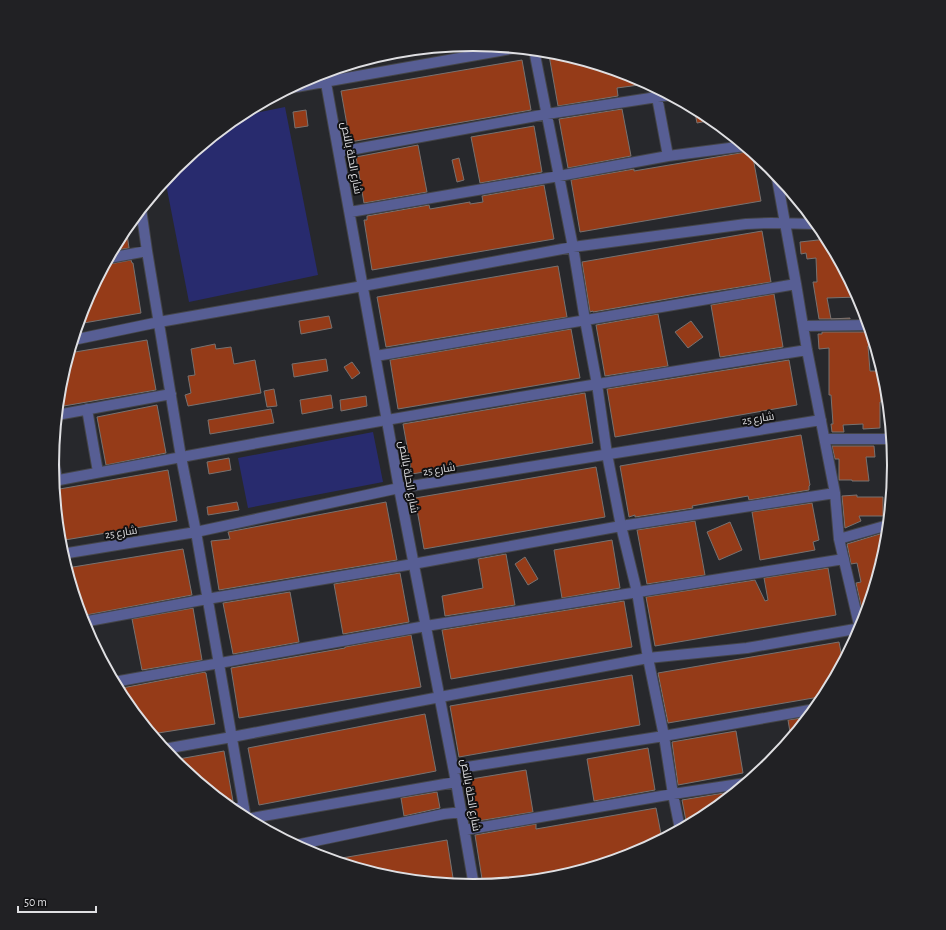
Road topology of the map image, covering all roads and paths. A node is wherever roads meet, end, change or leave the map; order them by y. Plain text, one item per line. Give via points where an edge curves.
1 (492, 52) edge
2 (535, 56) edge
3 (333, 76) edge
4 (325, 79) edge
5 (661, 96) edge
6 (657, 97) junction
7 (547, 114) junction
8 (737, 147) edge
9 (339, 152) junction
10 (668, 156) junction
11 (559, 176) junction
12 (779, 186) edge
13 (350, 212) junction
14 (142, 217) edge
15 (786, 223) junction
16 (809, 224) edge
17 (573, 247) junction
18 (147, 251) junction
19 (115, 257) edge
20 (796, 284) junction
21 (363, 286) junction
22 (585, 320) junction
23 (159, 322) junction
24 (862, 325) edge
25 (803, 326) junction
26 (79, 339) edge
27 (807, 350) junction
28 (376, 356) junction
29 (597, 384) junction
30 (171, 394) junction
31 (87, 410) junction
32 (63, 414) edge
33 (821, 420) junction
34 (388, 421) junction
35 (886, 436) edge
36 (825, 439) junction
37 (607, 454) junction
38 (181, 457) junction
39 (98, 472) junction
40 (60, 479) edge
41 (399, 488) junction
42 (835, 493) junction
43 (621, 526) junction
44 (882, 527) edge
45 (196, 532) junction
46 (839, 539) junction
47 (69, 553) edge
48 (844, 559) junction
49 (413, 564) junction
50 (638, 592) junction
51 (207, 599) junction
52 (857, 617) edge
53 (90, 621) edge
54 (426, 626) junction
55 (852, 629) edge
56 (648, 658) junction
57 (219, 664) junction
58 (120, 681) edge
59 (440, 697) junction
60 (806, 711) edge
61 (664, 736) junction
62 (232, 737) junction
63 (171, 748) edge
64 (454, 769) junction
65 (456, 782) junction
66 (735, 785) edge
67 (673, 794) junction
68 (244, 807) junction
69 (241, 808) edge
70 (244, 810) edge
71 (462, 812) junction
72 (256, 817) edge
73 (679, 824) edge
74 (465, 830) junction
75 (306, 843) edge
76 (473, 879) edge

1 - 3 street
2 - 7 street
4 - 9 street, شارع الحلة بالنص
5 - 6 street
6 - 7 street
6 - 10 street
7 - 9 street
7 - 11 street
8 - 10 street
9 - 13 street, شارع الحلة بالنص
10 - 11 street
11 - 13 street
11 - 17 street
12 - 15 street
13 - 21 street, شارع الحلة بالنص
14 - 18 street
15 - 16 street
15 - 17 street via 746,224
15 - 20 street
17 - 21 street
17 - 22 street
18 - 19 street
18 - 23 street
20 - 22 street
20 - 25 street
21 - 23 street
21 - 28 street, شارع الحلة بالنص
22 - 28 street
22 - 29 street
23 - 26 street
23 - 30 street
24 - 25 street
25 - 27 street
27 - 29 street
27 - 33 street
28 - 34 street, شارع الحلة بالنص
29 - 34 street
29 - 37 street
30 - 31 street
30 - 38 street
31 - 32 street
31 - 39 street
33 - 36 street
33 - 37 street, شارع 25
34 - 38 street
34 - 41 street, شارع الحلة بالنص
35 - 36 street
36 - 42 street
37 - 41 street, شارع 25
37 - 43 street
38 - 39 street
38 - 45 street
39 - 40 street
41 - 45 street, شارع 25
41 - 49 street, شارع الحلة بالنص
42 - 43 street
42 - 46 street
43 - 49 street
43 - 50 street
44 - 46 street
45 - 47 street, شارع 25
45 - 51 street
46 - 48 street
48 - 50 street
48 - 52 street
49 - 51 street
49 - 54 street, شارع الحلة بالنص
50 - 54 street
50 - 56 street
51 - 53 street
51 - 57 street
54 - 57 street
54 - 59 street, شارع الحلة بالنص
55 - 56 street via 747,648
56 - 59 street
56 - 61 street
57 - 58 street
57 - 62 street
59 - 62 street
59 - 64 street, شارع الحلة بالنص
60 - 61 street
61 - 64 street
61 - 67 street
62 - 63 street
62 - 68 street
64 - 65 street, شارع الحلة بالنص
65 - 71 street, شارع الحلة بالنص
65 - 72 street
66 - 67 street
67 - 73 street
67 - 74 street
68 - 69 street
68 - 70 street
71 - 74 street, شارع الحلة بالنص
71 - 75 street
74 - 76 street, شارع الحلة بالنص

